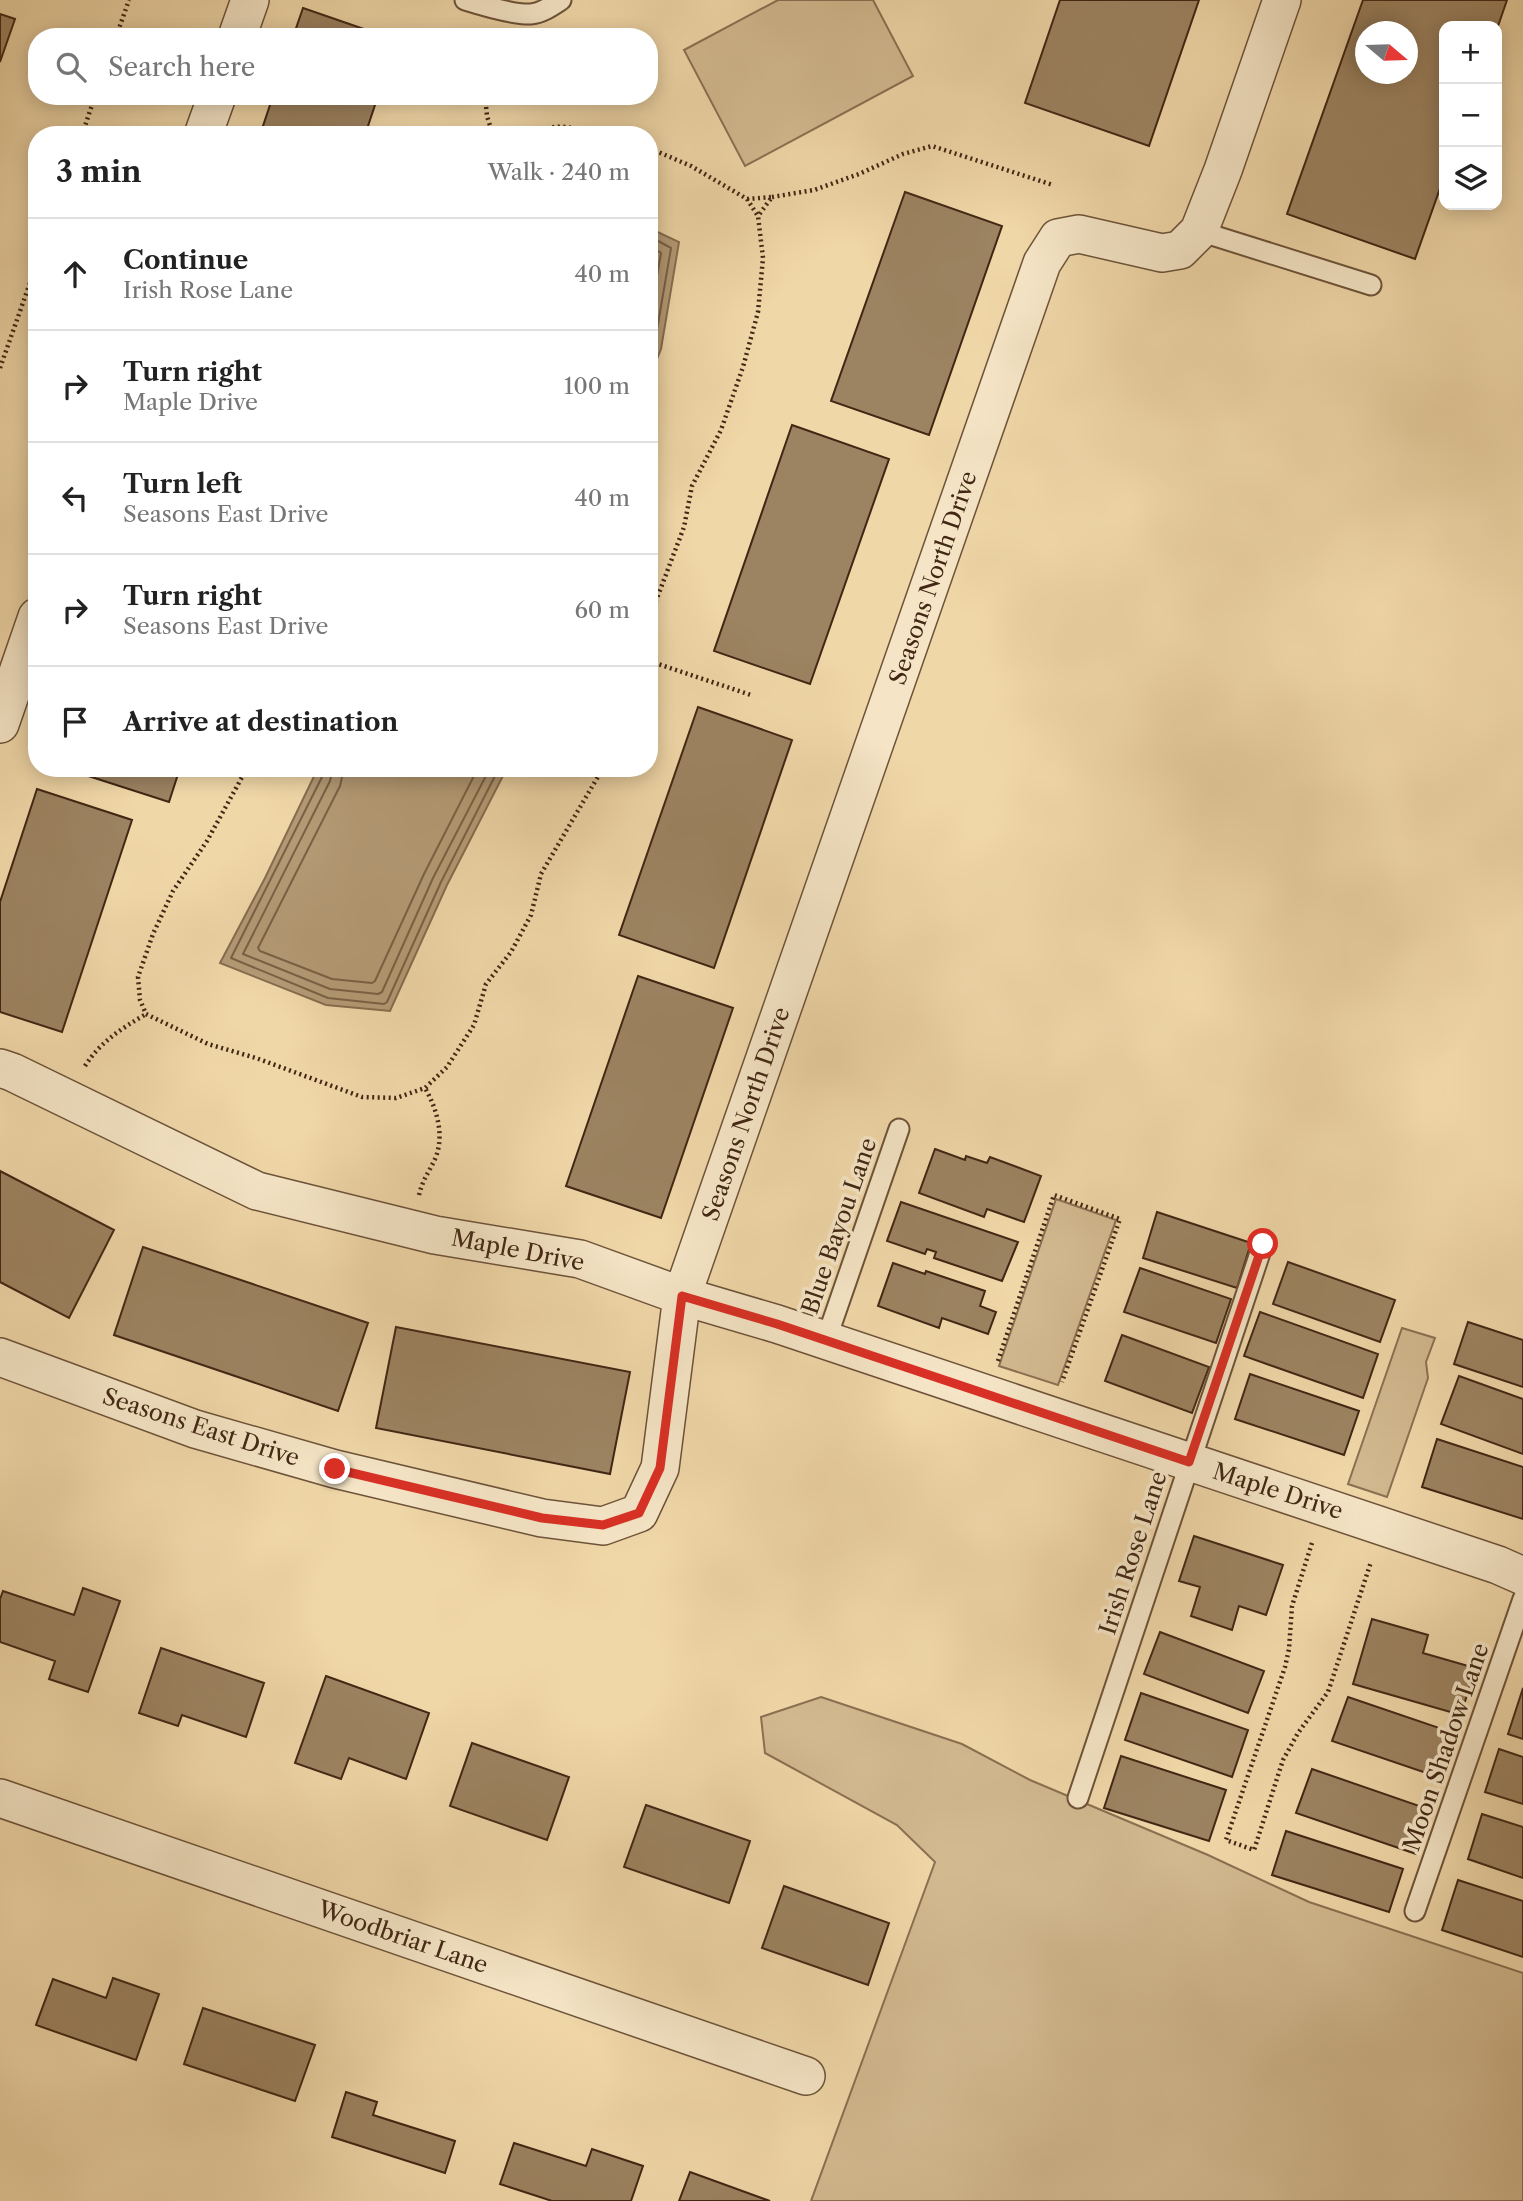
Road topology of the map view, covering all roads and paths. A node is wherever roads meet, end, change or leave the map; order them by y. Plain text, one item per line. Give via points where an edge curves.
1 (129, 0) edge
2 (250, 0) edge
3 (465, 0) edge
4 (561, 0) edge
5 (1282, 0) edge
6 (119, 28) edge
7 (240, 28) edge
8 (92, 105) edge
9 (214, 105) edge
10 (486, 105) edge
11 (85, 126) edge
12 (206, 126) edge
13 (491, 126) edge
14 (658, 152) edge
15 (1052, 186) dead end
16 (772, 197) junction
17 (747, 199) junction
18 (758, 216) junction
19 (1199, 231) junction
20 (1371, 285) dead end
21 (28, 289) edge
22 (0, 368) edge
23 (658, 595) edge
24 (28, 643) edge
25 (658, 664) edge
26 (751, 695) dead end
27 (0, 724) edge
28 (242, 777) edge
29 (598, 777) edge
30 (146, 1014) junction
31 (0, 1068) edge
32 (81, 1073) dead end
33 (425, 1088) junction
34 (899, 1129) dead end
35 (417, 1202) dead end
36 (1263, 1244) dead end
37 (682, 1296) junction
38 (826, 1340) junction
39 (0, 1357) edge
40 (996, 1368) dead end
41 (1059, 1390) dead end
42 (1189, 1462) junction
43 (1312, 1543) dead end
44 (1371, 1561) dead end
45 (1523, 1576) edge
46 (1523, 1599) edge
47 (0, 1798) edge
48 (1078, 1798) dead end
49 (1415, 1911) dead end
50 (806, 2076) dead end

1 - 6 path
2 - 7 street
3 - 4 lane via 530,14
5 - 19 street
8 - 11 path
9 - 12 street
10 - 13 path
14 - 17 path
15 - 16 path via 932,145 814,190
16 - 17 path
16 - 18 path
17 - 18 path
18 - 23 path via 763,258 758,312 721,430 692,486 684,527
19 - 20 lane
19 - 37 street, Seasons North Drive via 1180,250 1161,253 1079,234 1058,238 1042,263
21 - 22 path
24 - 27 street
25 - 26 path
28 - 30 path via 173,891 153,934 138,977
29 - 33 path via 541,874 531,915 486,984 474,1025 447,1067
30 - 32 path via 113,1033
30 - 33 path via 208,1044 362,1097 396,1098
31 - 37 street, Maple Drive via 257,1191 435,1235 580,1259
33 - 35 path via 435,1106 439,1137
34 - 38 lane, Blue Bayou Lane
36 - 42 lane, Irish Rose Lane
37 - 38 street, Maple Drive
37 - 39 street, Seasons East Drive via 660,1468 639,1513 603,1525 542,1518 335,1469 195,1429
38 - 42 street, Maple Drive
40 - 41 path via 1054,1195 1120,1219
42 - 45 street, Maple Drive
42 - 48 lane, Irish Rose Lane
43 - 44 path via 1292,1606 1285,1667 1226,1840 1254,1850 1283,1759 1328,1692
46 - 49 lane, Moon Shadow Lane
47 - 50 street, Woodbriar Lane

